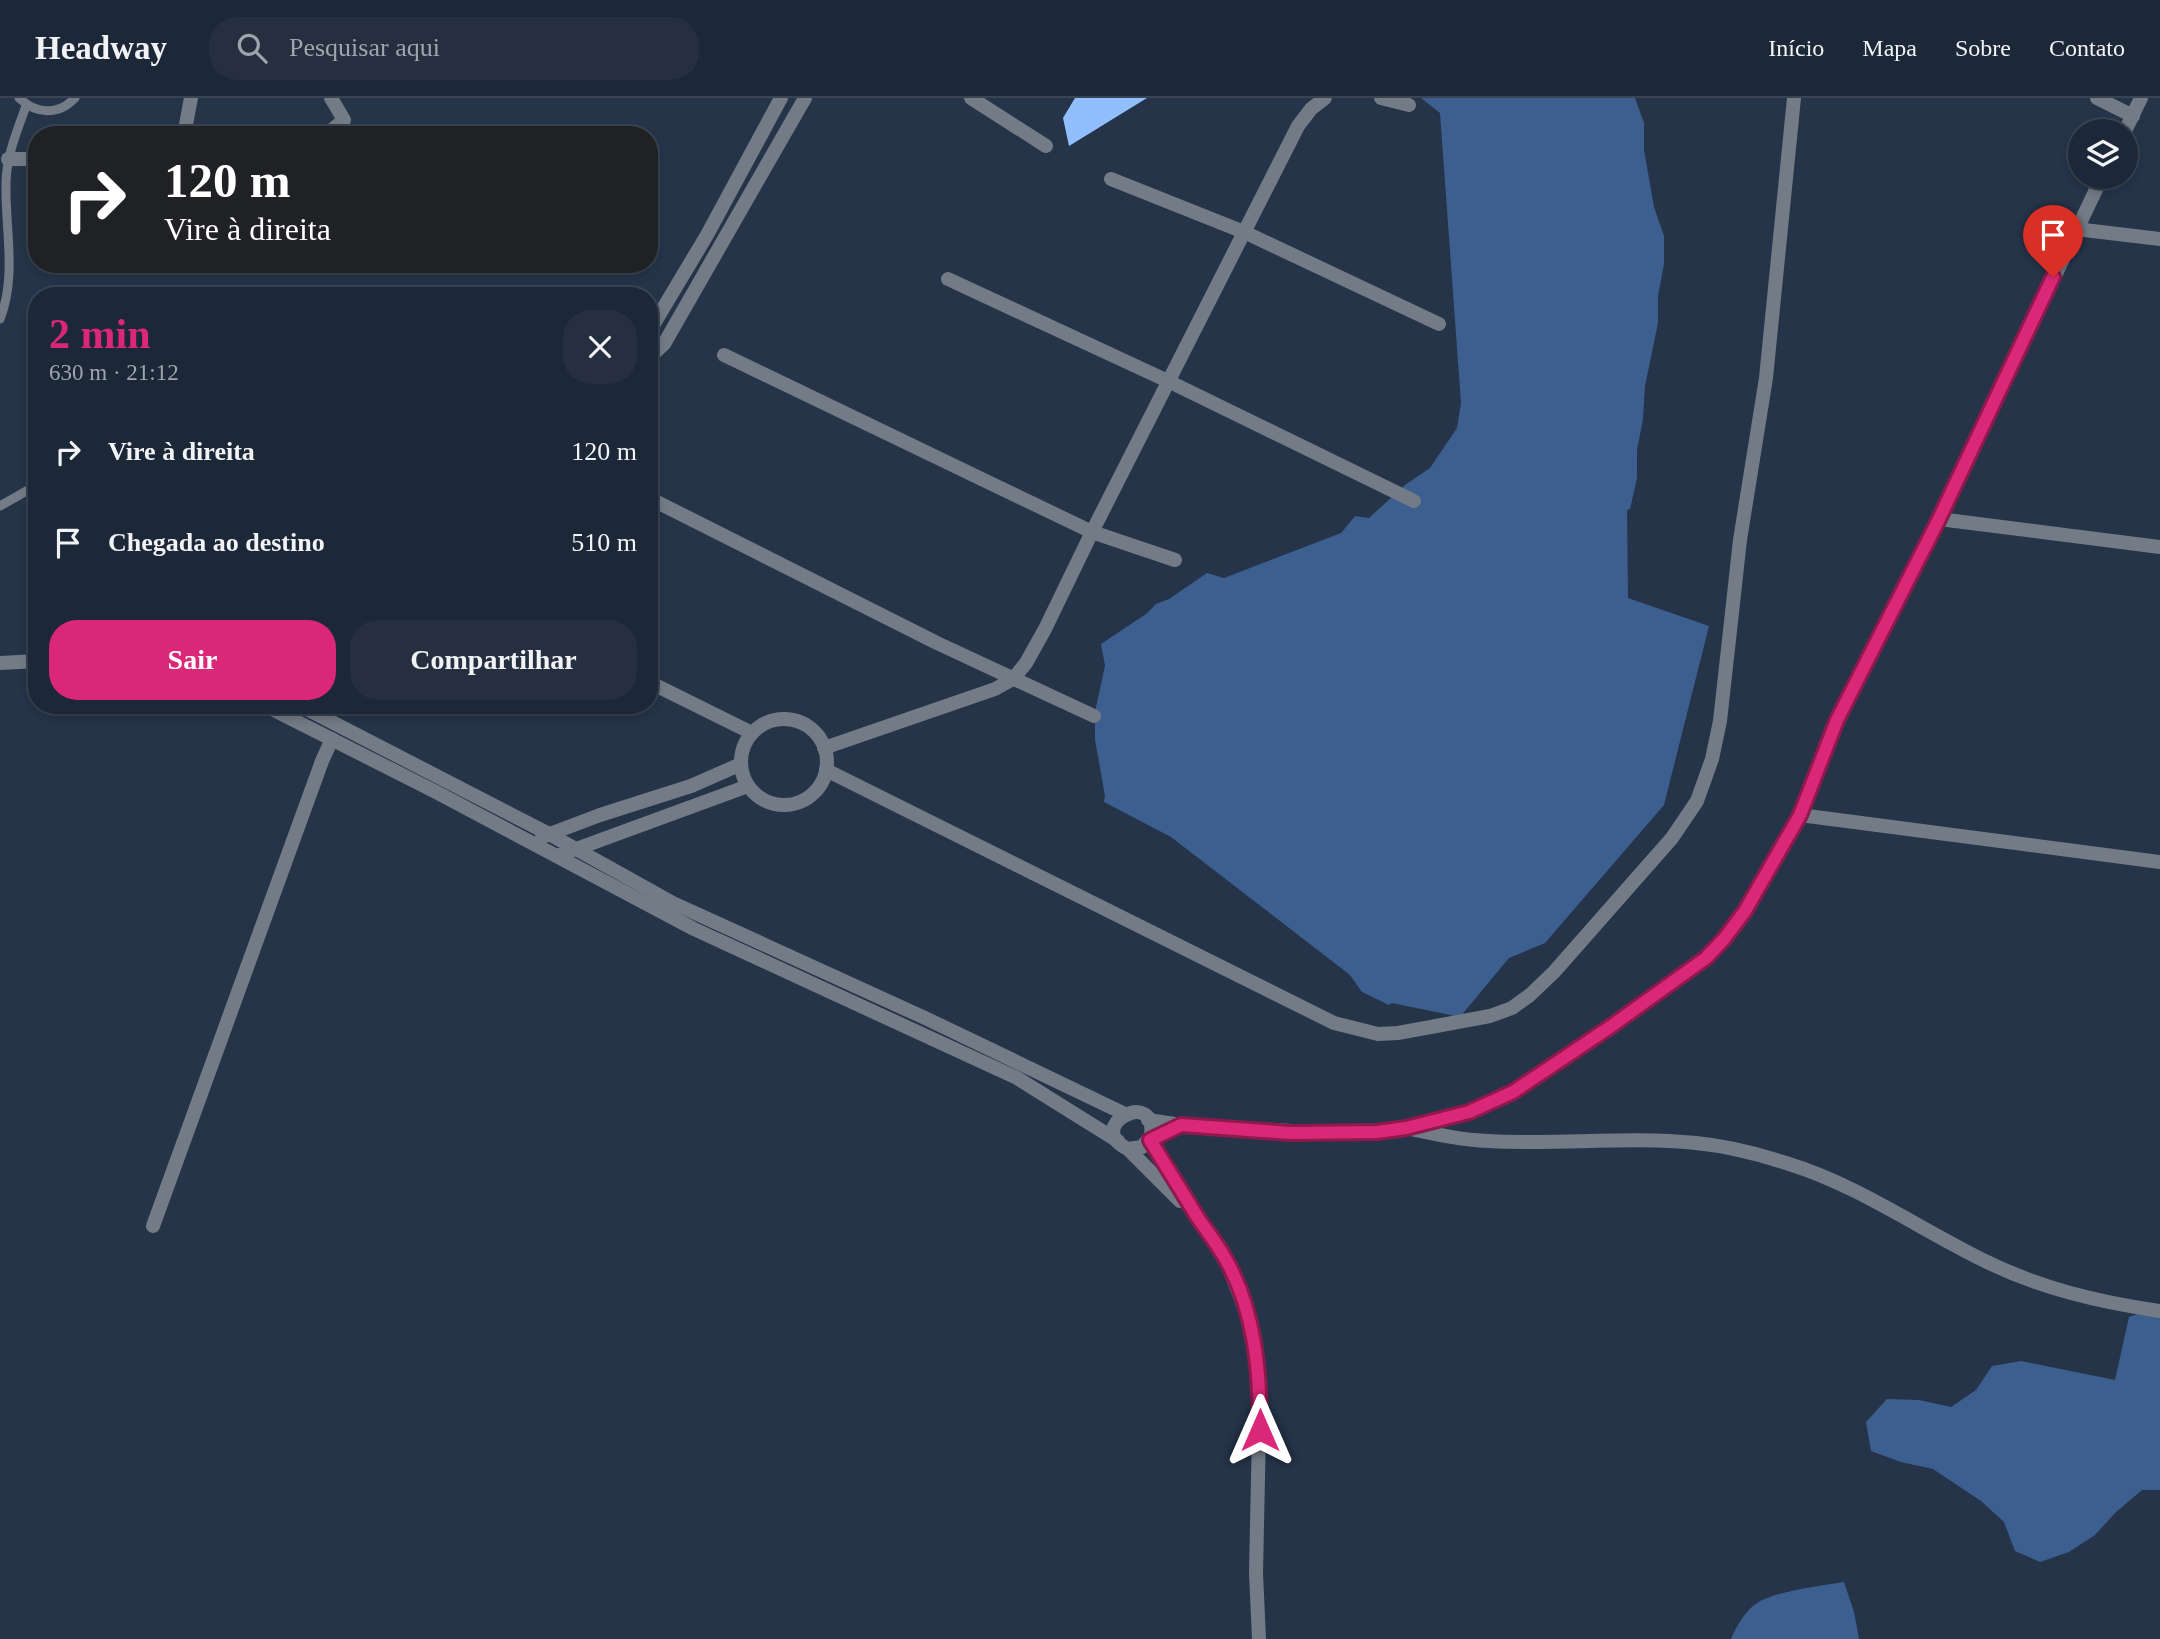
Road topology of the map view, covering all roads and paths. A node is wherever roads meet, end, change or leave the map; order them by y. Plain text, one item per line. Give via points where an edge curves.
1 (19, 98) edge
2 (75, 98) edge
3 (191, 98) edge
4 (331, 98) edge
5 (781, 98) edge
6 (971, 98) edge
7 (1325, 98) edge
8 (1381, 98) edge
9 (1794, 98) edge
10 (2097, 98) edge
11 (2141, 98) edge
12 (802, 99) edge
13 (1409, 105) dead end
14 (26, 106) junction
15 (2133, 116) junction
16 (2131, 119) edge
17 (186, 126) edge
18 (337, 126) edge
19 (763, 131) junction
20 (782, 141) junction
21 (1046, 146) dead end
22 (8, 159) junction
23 (28, 159) edge
24 (1111, 179) dead end
25 (2096, 189) edge
26 (2076, 229) junction
27 (1244, 232) junction
28 (706, 235) junction
29 (2160, 239) edge
30 (722, 244) junction
31 (948, 279) dead end
32 (658, 317) edge
33 (0, 320) edge
34 (1439, 324) dead end
35 (658, 350) edge
36 (724, 355) dead end
37 (1170, 382) junction
38 (28, 490) edge
39 (1413, 501) dead end
40 (658, 502) edge
41 (0, 506) edge
42 (1939, 519) junction
43 (1092, 532) junction
44 (2160, 547) edge
45 (1175, 560) dead end
46 (28, 662) edge
47 (0, 663) edge
48 (1013, 679) junction
49 (658, 686) edge
50 (282, 714) edge
51 (316, 714) edge
52 (1094, 716) dead end
53 (751, 733) junction
54 (332, 739) junction
55 (824, 748) junction
56 (741, 764) junction
57 (826, 770) junction
58 (691, 786) junction
59 (748, 786) junction
60 (696, 805) junction
61 (1800, 815) junction
62 (549, 834) junction
63 (530, 842) junction
64 (578, 849) junction
65 (556, 856) junction
66 (2160, 862) edge
67 (1125, 1114) junction
68 (1148, 1120) junction
69 (1181, 1125) junction
70 (1406, 1128) junction
71 (1150, 1140) junction
72 (1123, 1145) junction
73 (1199, 1219) junction
74 (153, 1226) dead end
75 (2160, 1311) edge
76 (1258, 1639) edge

1 - 14 lane
2 - 14 lane via 48,111
3 - 17 street
4 - 18 street via 344,120
5 - 19 street
6 - 21 street
7 - 27 street via 1298,126
8 - 13 street
9 - 57 street via 1766,378 1712,759 1697,801 1672,838 1555,972 1512,1008 1398,1033 1378,1034 1334,1023
10 - 15 street
11 - 15 street
12 - 20 street
14 - 22 lane
15 - 16 street
19 - 20 street
19 - 28 street
20 - 30 street
22 - 23 street
22 - 33 lane via 10,262
24 - 27 street
25 - 26 street
26 - 29 street
26 - 42 street
27 - 34 street
27 - 37 street
28 - 30 street
28 - 32 street
30 - 35 street
31 - 37 street
36 - 43 street
37 - 39 street
37 - 43 street
38 - 41 lane
40 - 48 street
42 - 44 street
42 - 61 street via 1837,720
43 - 45 street
43 - 48 street via 1045,629
46 - 47 street
48 - 52 street
48 - 55 street
49 - 53 street
50 - 54 street
51 - 62 street
53 - 55 street via 770,721 792,719 812,729
53 - 56 street
54 - 63 street
54 - 74 street
55 - 57 street
56 - 58 street
56 - 59 street
57 - 59 street via 816,790 797,803 775,804
58 - 60 street
58 - 62 street
59 - 60 street
60 - 64 street
61 - 66 street
61 - 70 street via 1745,911 1706,958 1513,1092 1469,1112
62 - 63 street
62 - 64 street
63 - 65 street
64 - 65 street
64 - 67 street via 673,903
65 - 72 street via 694,929 1017,1078
67 - 68 street via 1137,1112
67 - 72 street via 1115,1126
68 - 69 street
68 - 71 street
69 - 70 street via 1322,1134
69 - 71 street
70 - 75 street via 1491,1141 1660,1141 1735,1150 1823,1176 2027,1280 2106,1303
71 - 72 street via 1142,1147
71 - 73 street
72 - 73 street
73 - 76 street via 1226,1258 1255,1345 1260,1382

